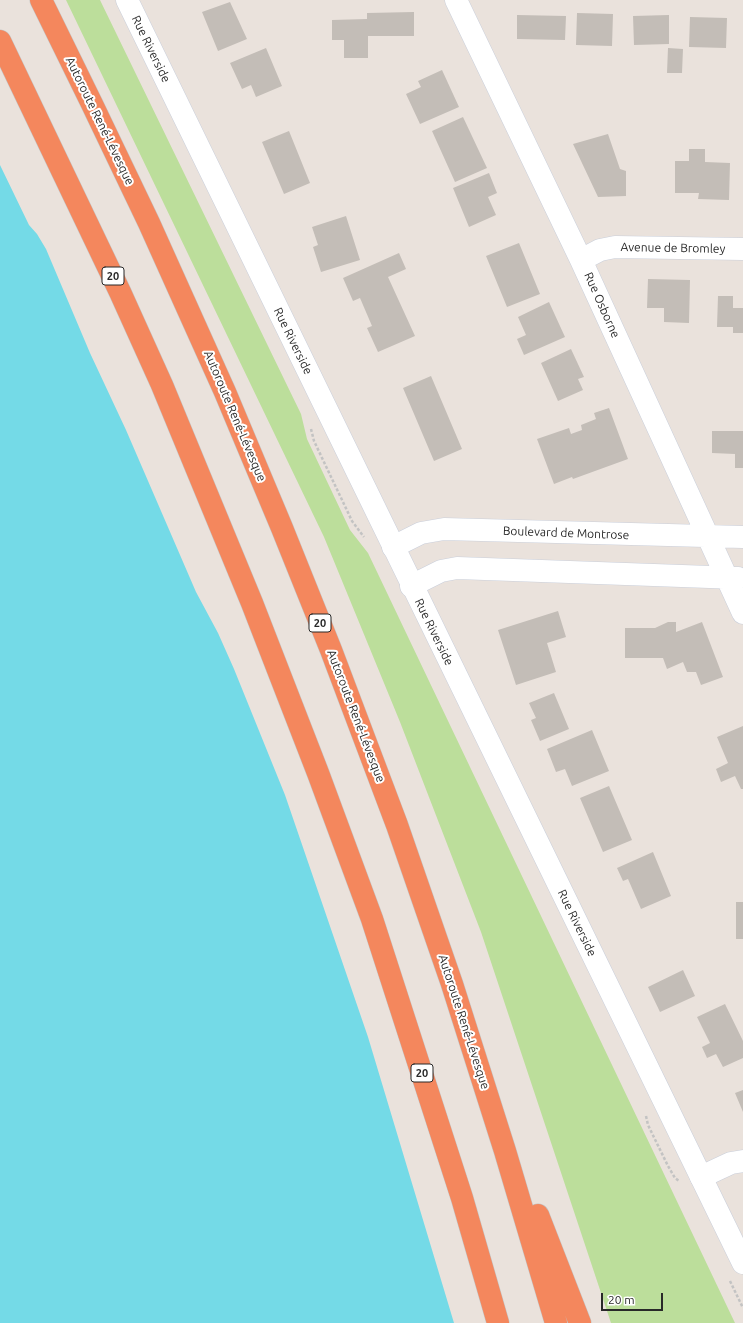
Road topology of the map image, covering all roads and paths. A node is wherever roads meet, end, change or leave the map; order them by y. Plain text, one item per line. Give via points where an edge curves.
1 (42, 0) edge
2 (127, 0) edge
3 (456, 0) edge
4 (0, 41) edge
5 (0, 50) edge
6 (18, 78) junction
7 (743, 249) edge
8 (581, 260) junction
9 (310, 427) dead end
10 (707, 536) junction
11 (743, 537) edge
12 (367, 541) dead end
13 (393, 547) junction
14 (735, 578) edge
15 (411, 586) junction
16 (743, 613) edge
17 (477, 1060) junction
18 (645, 1112) dead end
19 (743, 1161) edge
20 (692, 1181) junction
21 (743, 1263) edge
22 (498, 1323) edge
23 (556, 1323) edge
24 (580, 1323) edge

1 - 17 highway, Autoroute René-Lévesque / 20 via 178,285 282,528 394,818
2 - 13 street, Rue Riverside
3 - 8 street, Rue Osborne
4 - 6 highway, 20
5 - 6 highway
6 - 22 highway, 20 via 162,385 229,545 313,759 372,919 411,1037
7 - 8 street, Avenue de Bromley via 615,247 600,250
8 - 10 street, Rue Osborne
9 - 12 path via 314,441 352,521
10 - 11 street, Boulevard de Montrose
10 - 13 street, Boulevard de Montrose via 444,529 421,534
10 - 14 street, Rue Osborne
13 - 15 street, Rue Riverside
14 - 15 street via 457,568 441,571
14 - 16 street, Rue Osborne
15 - 20 street, Rue Riverside
17 - 23 highway, Autoroute René-Lévesque / 20
17 - 24 highway
18 - 20 path via 648,1125 674,1178
19 - 20 street via 731,1163
20 - 21 street, Rue Riverside

